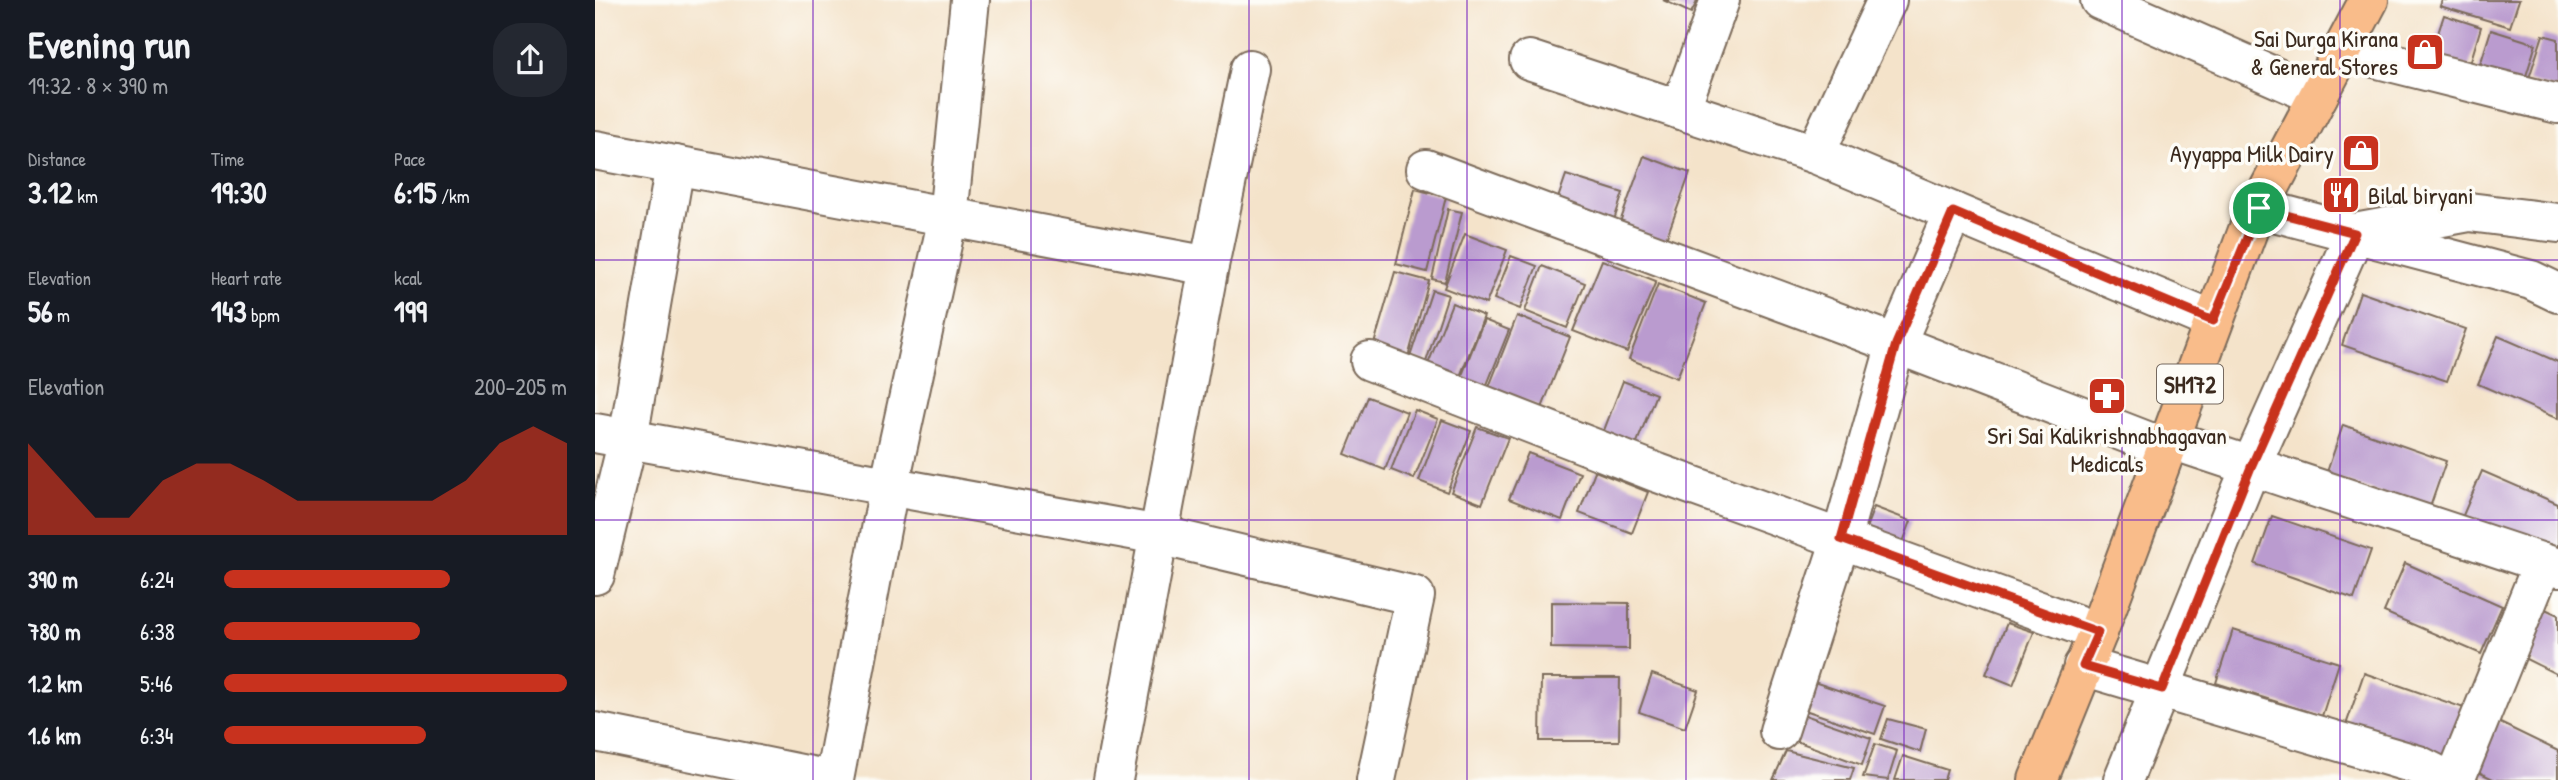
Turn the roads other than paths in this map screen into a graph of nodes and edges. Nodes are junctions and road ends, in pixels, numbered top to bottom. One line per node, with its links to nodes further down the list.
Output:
1 (970, 0): 18 (street)
2 (1720, 0): 11 (street)
3 (1887, 0): 13 (street)
4 (2100, 0): 9 (street)
5 (2369, 0): 6 (main road, SH172)
6 (2343, 50): 9 (main road, SH172); 10 (street)
7 (1529, 60): 11 (street)
8 (1249, 69): 21 (street)
9 (2318, 96): 16 (main road, SH172)
10 (2558, 104)
11 (1680, 110): 13 (street)
12 (595, 150): 14 (street)
13 (1815, 154): 17 (street)
14 (675, 165): 18 (street); 26 (street)
15 (1426, 169): 24 (street)
16 (2259, 208): 20 (street); 23 (main road, SH172)
17 (1953, 212): 23 (street); 24 (street)
18 (948, 217): 21 (street); 29 (street)
19 (2558, 223): 20 (street)
20 (2355, 233): 22 (street); 28 (street)
21 (1209, 266): 30 (street)
22 (2558, 293)
23 (2213, 321): 27 (main road, SH172)
24 (1896, 344): 27 (street); 31 (street)
25 (1370, 361): 31 (street)
26 (611, 436): 29 (street); 33 (street)
27 (2167, 444): 28 (street); 34 (main road, SH172)
28 (2251, 467): 32 (street); 36 (street)
29 (889, 487): 30 (street); 39 (street)
30 (1159, 535): 40 (street); 41 (street)
31 (1841, 539): 34 (street); 38 (street)
32 (2551, 566): 45 (street)
33 (595, 575)
34 (2098, 632): 35 (main road, SH172)
35 (2083, 666): 36 (street); 42 (main road, SH172)
36 (2162, 689): 43 (street); 44 (street)
37 (595, 732): 39 (street)
38 (1779, 732)
39 (833, 780)
40 (1114, 780)
41 (1376, 780)
42 (2038, 780)
43 (2123, 780)
44 (2448, 780)
45 (2455, 780)

